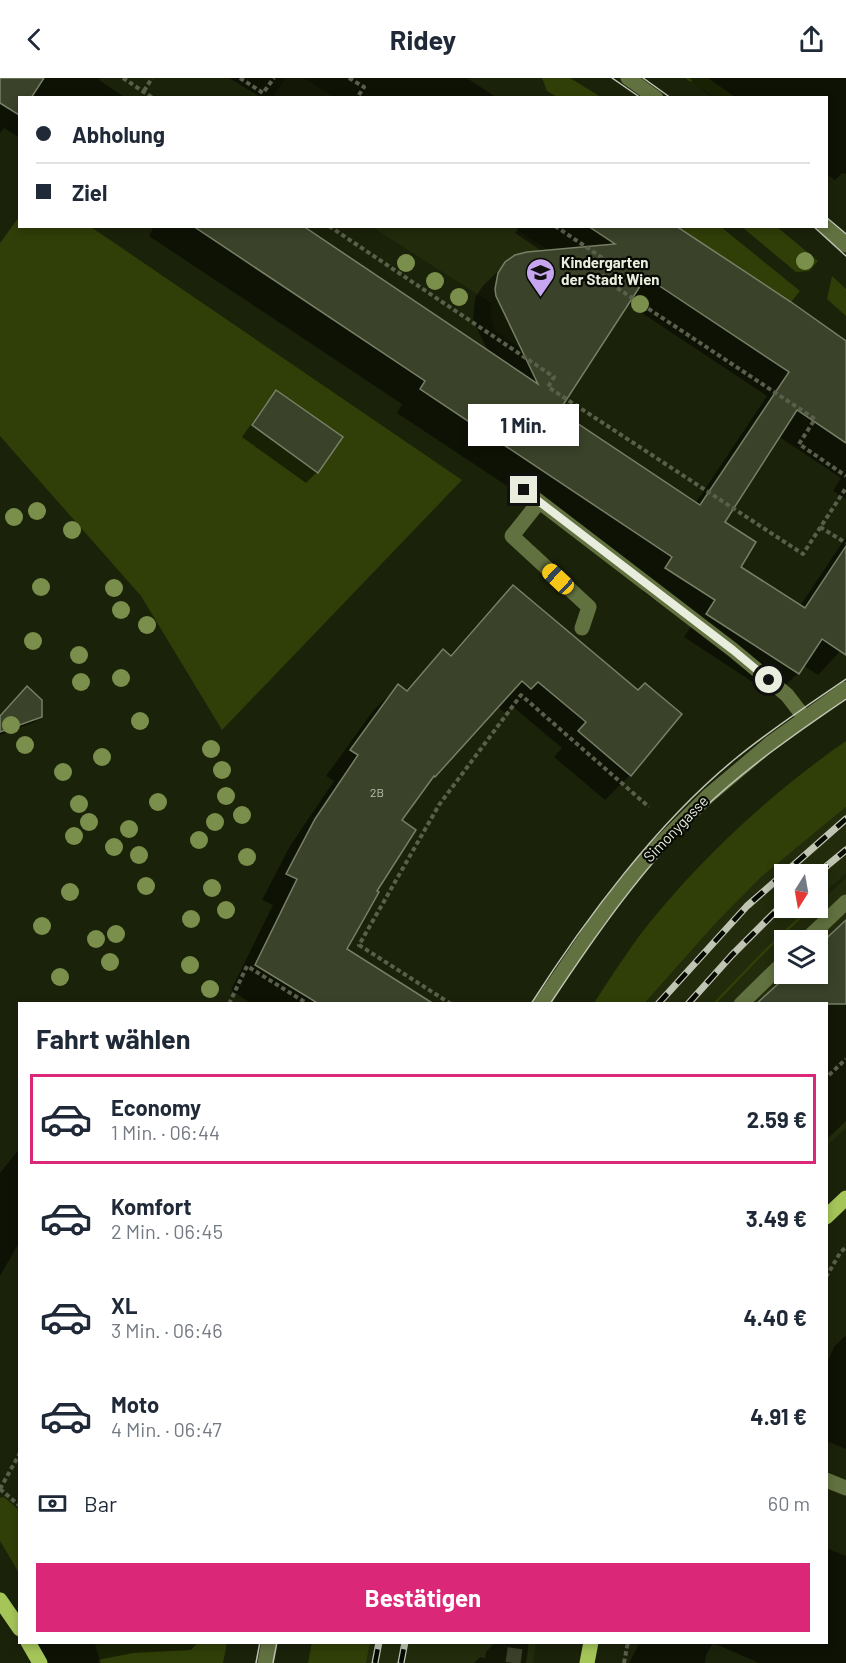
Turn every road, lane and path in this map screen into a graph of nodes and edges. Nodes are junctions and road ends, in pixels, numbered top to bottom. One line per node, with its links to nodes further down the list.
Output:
1 (123, 78): 7 (path)
2 (152, 78): 7 (path)
3 (240, 78): 8 (path)
4 (274, 78): 8 (path)
5 (349, 78): 10 (path)
6 (628, 78): 11 (street)
7 (144, 91): 9 (path)
8 (262, 95)
9 (150, 96)
10 (358, 96)
11 (653, 96)
12 (332, 228): 20 (path)
13 (558, 228): 16 (path)
14 (826, 228): 15 (street)
15 (846, 245)
16 (846, 476)
17 (846, 488): 20 (path)
18 (524, 490): 19 (street)
19 (539, 502): 22 (street); 24 (street)
20 (820, 527): 21 (path)
21 (846, 543)
22 (582, 628)
23 (846, 689): 24 (street, Simonygasse)
24 (804, 717): 32 (street, Simonygasse)
25 (649, 807): 29 (path)
26 (846, 902): 27 (street)
27 (817, 930)
28 (774, 972): 33 (street)
29 (444, 1001)
30 (230, 1002): 31 (path)
31 (305, 1002)
32 (542, 1002)
33 (743, 1002)
34 (846, 1059): 35 (path)
35 (829, 1075)
36 (846, 1198): 37 (main road)
37 (828, 1215)
38 (846, 1247): 39 (path)
39 (828, 1274)
40 (18, 1457): 43 (path)
41 (828, 1481): 42 (street)
42 (846, 1488)
43 (0, 1489): 44 (path)
44 (18, 1504)
45 (0, 1600): 46 (main road)
46 (18, 1626)
47 (29, 1644): 51 (main road)
48 (269, 1644): 52 (street)
49 (591, 1644): 53 (main road)
50 (628, 1644): 54 (path)
51 (40, 1663)
52 (266, 1663)
53 (587, 1663)
54 (624, 1663)

